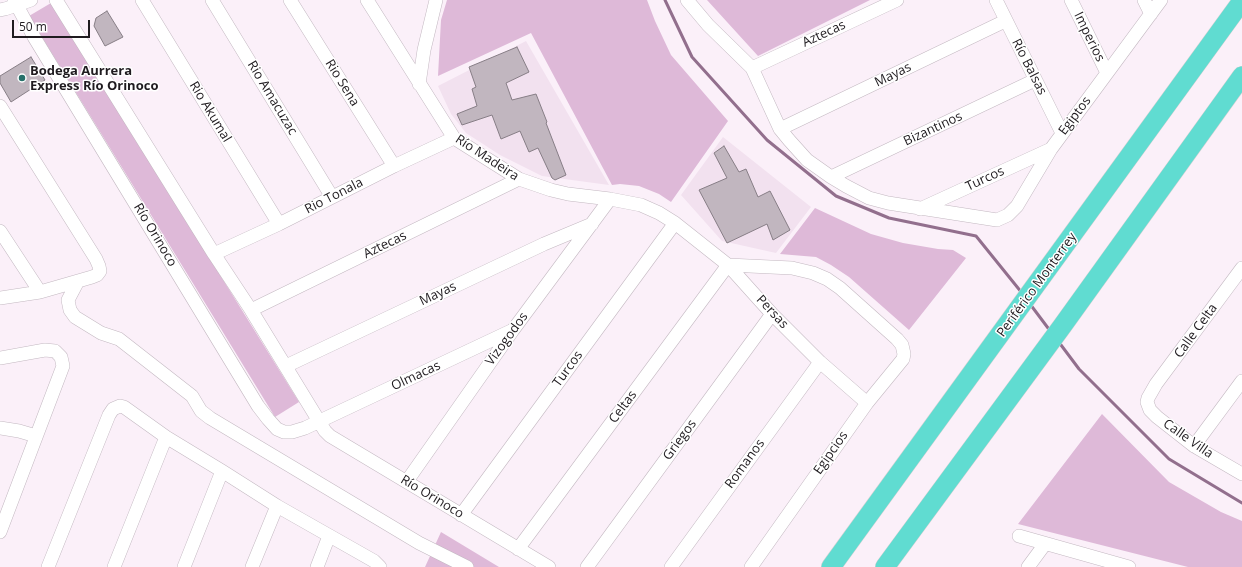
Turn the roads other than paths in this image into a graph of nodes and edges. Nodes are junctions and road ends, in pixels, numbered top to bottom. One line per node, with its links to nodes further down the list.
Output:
1 (31, 0): 15 (street)
2 (56, 0): 39 (street, Río Orinoco)
3 (142, 0): 36 (street, Rio Akumal)
4 (212, 0): 32 (street, Rio Amacuzac)
5 (290, 0): 29 (street, Rio Sena)
6 (366, 0): 23 (street, Río Madeira)
7 (436, 0): 23 (street)
8 (687, 0): 19 (street)
9 (897, 0): 19 (street, Aztecas)
10 (996, 0): 18 (street, Río Balsas)
11 (1071, 0): 20 (street, Imperios)
12 (1144, 0): 17 (street)
13 (1161, 0): 17 (street, Egiptos)
14 (1242, 1): 82 (highway, Periférico Monterrey)
15 (15, 3): 16 (street); 54 (street, Río Orinoco)
16 (0, 10)
17 (1151, 14): 20 (street, Egiptos)
18 (1005, 21): 22 (street, Río Balsas); 25 (street, Mayas)
19 (752, 68): 25 (street, Egiptos)
20 (1107, 73): 26 (street, Egiptos)
21 (1242, 76): 83 (highway)
22 (1035, 80): 26 (street, Río Balsas); 30 (street, Bizantinos)
23 (419, 84): 27 (street, Río Madeira)
24 (0, 106): 42 (street)
25 (780, 128): 30 (street, Egiptos)
26 (1062, 133): 28 (street, Egiptos)
27 (454, 138): 29 (street, Rio Tonala); 31 (street, Río Madeira)
28 (1051, 149): 34 (street, Turcos); 34 (street, Egiptos)
29 (394, 166): 32 (street, Rio Tonala)
30 (831, 177): 34 (street, Egiptos)
31 (519, 179): 33 (street, Río Madeira); 45 (street, Aztecas)
32 (332, 196): 36 (street, Rio Tonala)
33 (610, 199): 35 (street, Río Madeira); 37 (street, Vizogodos)
34 (920, 209)
35 (675, 223): 40 (street, Persas); 64 (street, Turcos)
36 (279, 224): 39 (street, Rio Tonala)
37 (592, 224): 47 (street, Vizogodos); 50 (street, Mayas)
38 (0, 231): 43 (street)
39 (214, 254): 45 (street, Río Orinoco)
40 (728, 265): 46 (street, Persas); 53 (street, Egipcios); 69 (street, Celtas)
41 (1242, 268): 52 (street, Calle Celta)
42 (78, 281): 43 (street); 77 (street)
43 (40, 292): 44 (street)
44 (0, 298)
45 (251, 310): 50 (street, Río Orinoco)
46 (772, 314): 49 (street, Persas); 79 (street, Griegos)
47 (513, 330): 54 (street, Olmacas); 61 (street, Vizogodos)
48 (0, 358): 56 (street)
49 (820, 362): 53 (street, Persas); 80 (street, Romanos)
50 (286, 366): 54 (street, Río Orinoco)
51 (1242, 381): 58 (street)
52 (1150, 394): 58 (street, Calle Villa)
53 (867, 403): 81 (street, Egipcios)
54 (319, 422): 61 (street, Río Orinoco)
55 (0, 428): 56 (street)
56 (36, 436): 62 (street)
57 (166, 437): 59 (street); 71 (street); 72 (street)
58 (1194, 446): 60 (street, Calle Villa)
59 (222, 471): 63 (street); 73 (street)
60 (1242, 474)
61 (407, 481): 64 (street, Río Orinoco)
62 (6, 501): 65 (street)
63 (277, 506): 66 (street); 74 (street)
64 (462, 515): 69 (street, Río Orinoco)
65 (0, 532)
66 (329, 536): 75 (street); 76 (street)
67 (1019, 536): 68 (street)
68 (1045, 544): 70 (street); 84 (street)
69 (518, 549): 78 (street, Río Orinoco)
70 (1111, 565): 85 (street)
71 (48, 567)
72 (114, 567)
73 (184, 567)
74 (252, 567)
75 (317, 567)
76 (380, 567)
77 (467, 567)
78 (549, 567)
79 (587, 567)
80 (671, 567)
81 (751, 567)
82 (832, 567)
83 (885, 567)
84 (1028, 567)
85 (1129, 567)

